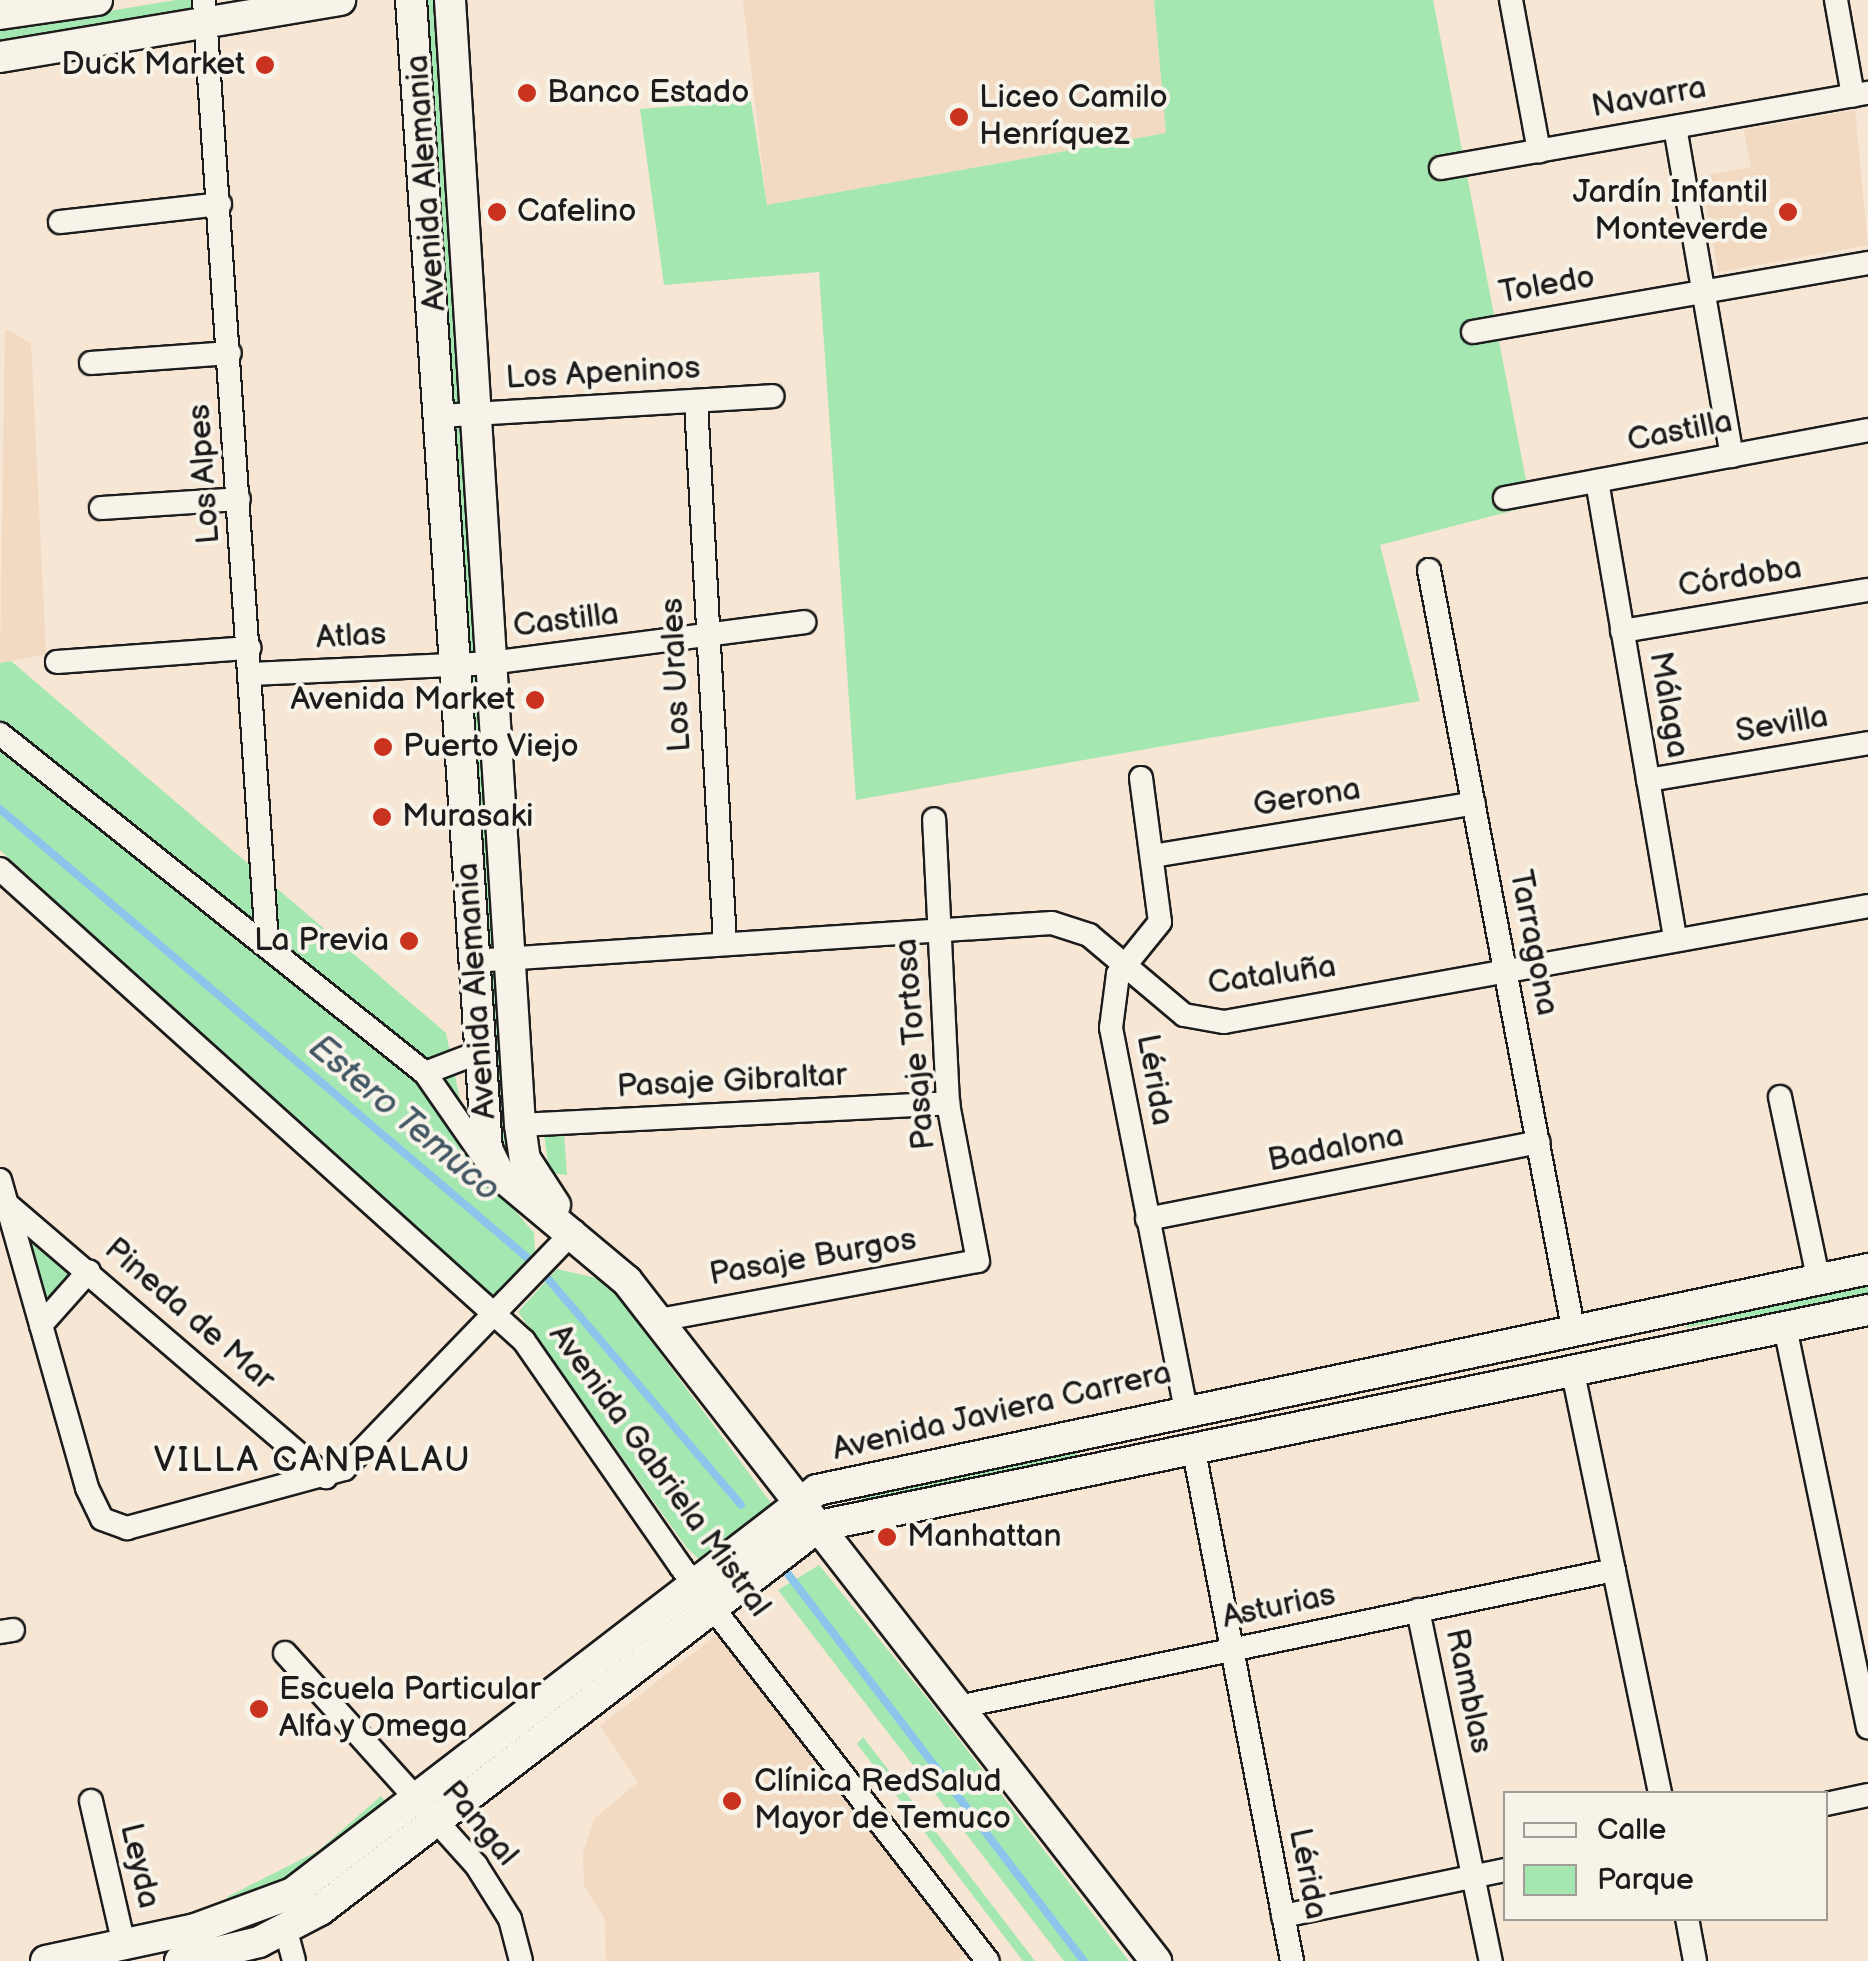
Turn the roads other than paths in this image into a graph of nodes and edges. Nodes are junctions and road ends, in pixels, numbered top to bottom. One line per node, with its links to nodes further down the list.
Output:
1 (97, 0): 8 (main road)
2 (340, 0): 7 (main road)
3 (411, 0): 24 (main road, Avenida Alemania)
4 (450, 0): 23 (main road, Avenida Alemania)
5 (1511, 0): 12 (street)
6 (1836, 0): 10 (street)
7 (206, 12): 9 (main road); 14 (street, Los Alpes)
8 (0, 14)
9 (0, 57)
10 (1860, 94): 11 (street, Navarra)
11 (1675, 127): 12 (street, Navarra); 17 (street)
12 (1538, 151): 13 (street, Navarra)
13 (1442, 168)
14 (220, 204): 15 (street); 19 (street, Los Alpes)
15 (60, 222)
16 (1868, 263): 17 (street, Toledo)
17 (1703, 292): 18 (street, Toledo); 26 (street)
18 (1473, 332)
19 (230, 353): 20 (street); 29 (street, Los Alpes)
20 (91, 363)
21 (772, 396): 22 (street, Los Apeninos)
22 (696, 402): 23 (street, Los Apeninos); 35 (street, Los Urales)
23 (477, 414): 24 (street, Los Apeninos); 38 (main road, Avenida Alemania)
24 (438, 416): 39 (main road, Avenida Alemania)
25 (1868, 430): 26 (street, Castilla)
26 (1732, 456): 27 (street, Castilla)
27 (1596, 482): 28 (street, Castilla); 34 (street, Málaga)
28 (1505, 498)
29 (240, 499): 30 (street); 36 (street, Los Alpes)
30 (101, 508)
31 (1430, 570): 45 (street, Tarragona)
32 (1868, 590): 34 (street, Córdoba)
33 (804, 622): 35 (street, Castilla)
34 (1622, 630): 44 (street, Málaga)
35 (707, 637): 38 (street, Castilla); 53 (street, Los Urales)
36 (249, 648): 37 (street); 40 (street, Los Alpes)
37 (57, 662)
38 (490, 663): 39 (street, Castilla); 54 (main road, Avenida Alemania)
39 (454, 664): 40 (street, Atlas); 55 (main road, Avenida Alemania)
40 (251, 674): 52 (street, Los Alpes)
41 (0, 734): 52 (street)
42 (1868, 743): 44 (street, Sevilla)
43 (1141, 778): 47 (street, Lérida)
44 (1648, 780): 51 (street, Málaga)
45 (1474, 803): 47 (street, Gerona); 57 (street, Tarragona)
46 (934, 819): 50 (street, Pasaje Tortosa)
47 (1152, 856): 56 (street, Lérida)
48 (0, 870): 73 (street, Avenida Gabriela Mistral)
49 (1868, 906): 51 (street, Cataluña)
50 (937, 931): 53 (street, Cataluña); 56 (street, Cataluña); 61 (street, Pasaje Tortosa)
51 (1675, 940): 57 (street, Cataluña)
52 (266, 944): 59 (street)
53 (725, 944): 54 (street, Cataluña)
54 (510, 958): 55 (street, Cataluña); 62 (main road, Avenida Alemania)
55 (472, 961): 58 (main road, Avenida Alemania)
56 (1124, 963): 57 (street, Cataluña); 67 (street, Lérida)
57 (1504, 968): 63 (street, Tarragona)
58 (477, 1053): 59 (street); 64 (main road, Avenida Alemania)
59 (425, 1073): 64 (street)
60 (1780, 1097): 72 (street)
61 (948, 1103): 62 (street, Pasaje Gibraltar); 69 (street, Pasaje Tortosa)
62 (520, 1126): 68 (main road, Avenida Alemania)
63 (1538, 1142): 67 (street, Badalona); 79 (street, Tarragona)
64 (499, 1174): 68 (main road)
65 (0, 1180): 66 (street)
66 (7, 1204): 71 (street, Pineda de Mar); 77 (street)
67 (1147, 1219): 82 (street, Lérida)
68 (566, 1239): 73 (street); 76 (main road)
69 (978, 1261): 76 (street, Pasaje Burgos)
70 (1868, 1269): 72 (main road, Avenida Javiera Carrera)
71 (89, 1270): 77 (street); 85 (street, Pineda de Mar)
72 (1818, 1278): 75 (main road, Avenida Javiera Carrera)
73 (502, 1308): 85 (street); 89 (street, Avenida Gabriela Mistral)
74 (1868, 1310): 78 (main road, Avenida Javiera Carrera)
75 (1623, 1318): 79 (main road, Avenida Javiera Carrera); 81 (main road)
76 (659, 1320): 86 (main road)
77 (41, 1325): 85 (street)
78 (1785, 1326): 81 (main road, Avenida Javiera Carrera); 95 (street)
79 (1573, 1328): 80 (main road, Avenida Javiera Carrera)
80 (1524, 1338): 81 (main road); 82 (main road, Avenida Javiera Carrera)
81 (1572, 1368): 83 (main road, Avenida Javiera Carrera); 88 (street)
82 (1185, 1406): 84 (main road); 86 (main road, Avenida Javiera Carrera)
83 (1192, 1446): 84 (main road, Avenida Javiera Carrera); 92 (street, Lérida)
84 (1154, 1455): 87 (main road, Avenida Javiera Carrera)
85 (326, 1478)
86 (800, 1502): 87 (main road); 89 (main road, Avenida Javiera Carrera)
87 (820, 1526): 90 (main road, Avenida Javiera Carrera); 94 (main road)
88 (1614, 1570): 91 (street, Asturias); 96 (street)
89 (692, 1582): 90 (street, Avenida Gabriela Mistral); 100 (main road, Avenida Javiera Carrera)
90 (712, 1608): 100 (main road, Avenida Javiera Carrera); 110 (street, Avenida Gabriela Mistral)
91 (1418, 1610): 92 (street, Asturias); 102 (street, Ramblas)
92 (1230, 1651): 94 (street, Asturias); 103 (street, Lérida)
93 (285, 1654): 100 (street, Pangal)
94 (958, 1707): 111 (main road)
95 (1868, 1728)
96 (1659, 1791)
97 (1868, 1795): 99 (street)
98 (90, 1801): 105 (street, Leyda)
99 (1828, 1804)
100 (424, 1807): 105 (main road, Avenida Javiera Carrera); 106 (main road, Avenida Javiera Carrera); 109 (street, Pangal)
101 (1503, 1871): 102 (street)
102 (1474, 1877): 103 (street); 113 (street, Ramblas)
103 (1282, 1916): 112 (street, Lérida)
104 (1687, 1921): 114 (street)
105 (124, 1945): 107 (main road, Avenida Javiera Carrera)
106 (290, 1946): 108 (main road, Avenida Javiera Carrera)
107 (64, 1959)
108 (180, 1961)
109 (520, 1961)
110 (988, 1961)
111 (1156, 1961)
112 (1292, 1961)
113 (1491, 1961)
114 (1696, 1961)

